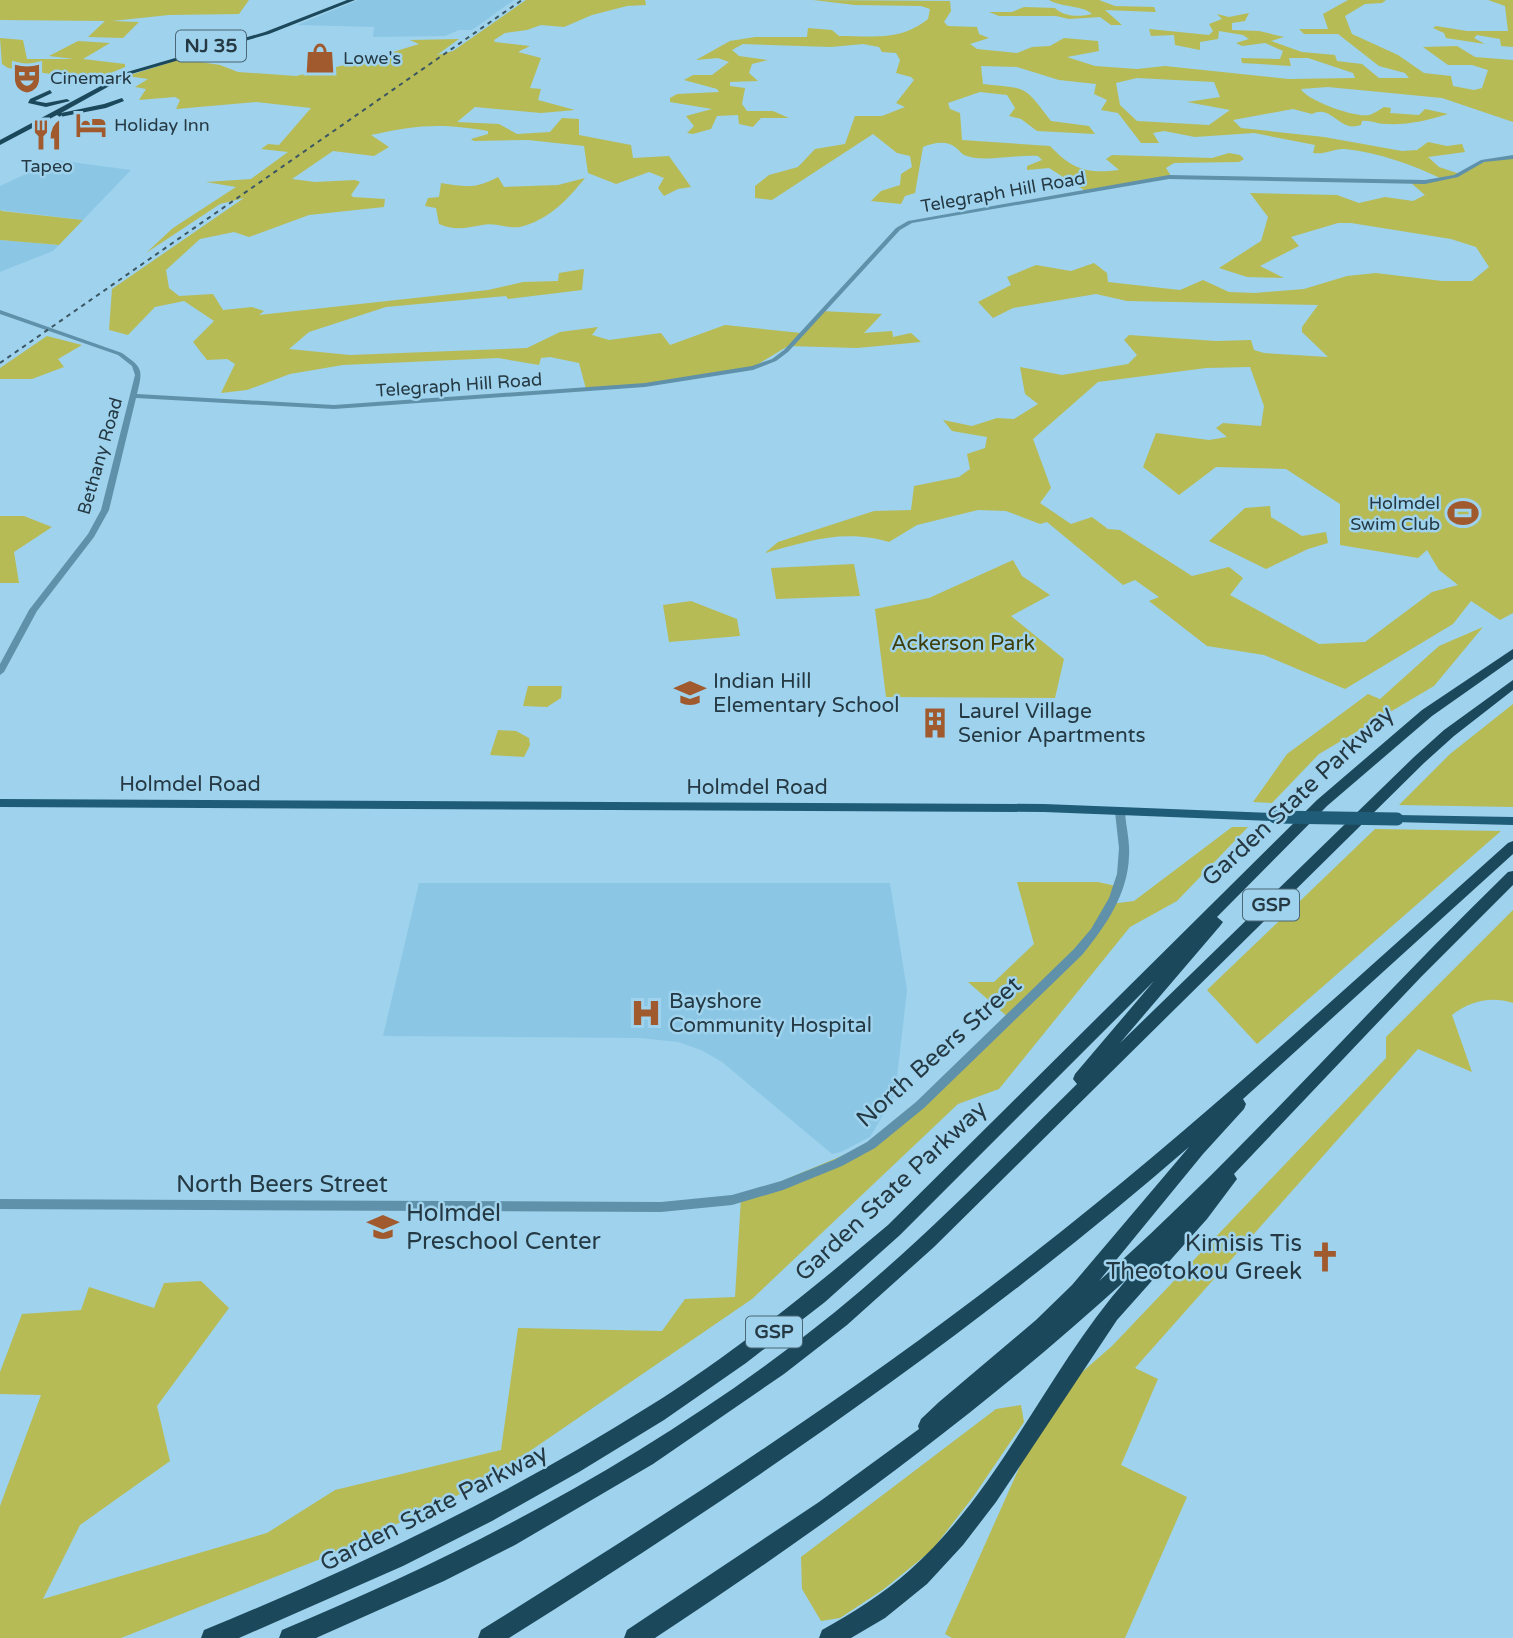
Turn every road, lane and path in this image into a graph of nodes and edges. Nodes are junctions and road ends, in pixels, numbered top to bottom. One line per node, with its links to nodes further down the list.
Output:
1 (345, 0): 4 (highway, NJ 35)
2 (352, 0): 6 (highway, NJ 35)
3 (50, 92): 4 (highway)
4 (74, 98): 7 (highway, NJ 35)
5 (122, 100): 6 (highway)
6 (39, 123): 7 (highway, NJ 35)
7 (0, 141)
8 (1513, 157): 10 (street, Telegraph Hill Road)
9 (0, 312): 10 (street, Bethany Road)
10 (134, 396): 11 (street, Bethany Road)
11 (4, 652): 13 (street, Bethany Road)
12 (1513, 653): 20 (highway, Garden State Parkway / GSP)
13 (0, 672)
14 (1513, 684): 22 (highway, GSP)
15 (0, 803): 16 (main road, Holmdel Road)
16 (1120, 812): 17 (main road, Holmdel Road, bridge); 24 (street, North Beers Street)
17 (1507, 821)
18 (1513, 846): 21 (highway)
19 (1513, 876): 23 (highway)
20 (1236, 888): 22 (highway); 26 (highway, Garden State Parkway / GSP)
21 (1282, 1052): 25 (highway); 28 (highway)
22 (1037, 1135): 27 (highway, GSP)
23 (1256, 1139): 25 (highway); 30 (highway)
24 (0, 1205)
25 (892, 1461): 29 (highway)
26 (212, 1638)
27 (290, 1638)
28 (489, 1638)
29 (635, 1638)
30 (830, 1638)

